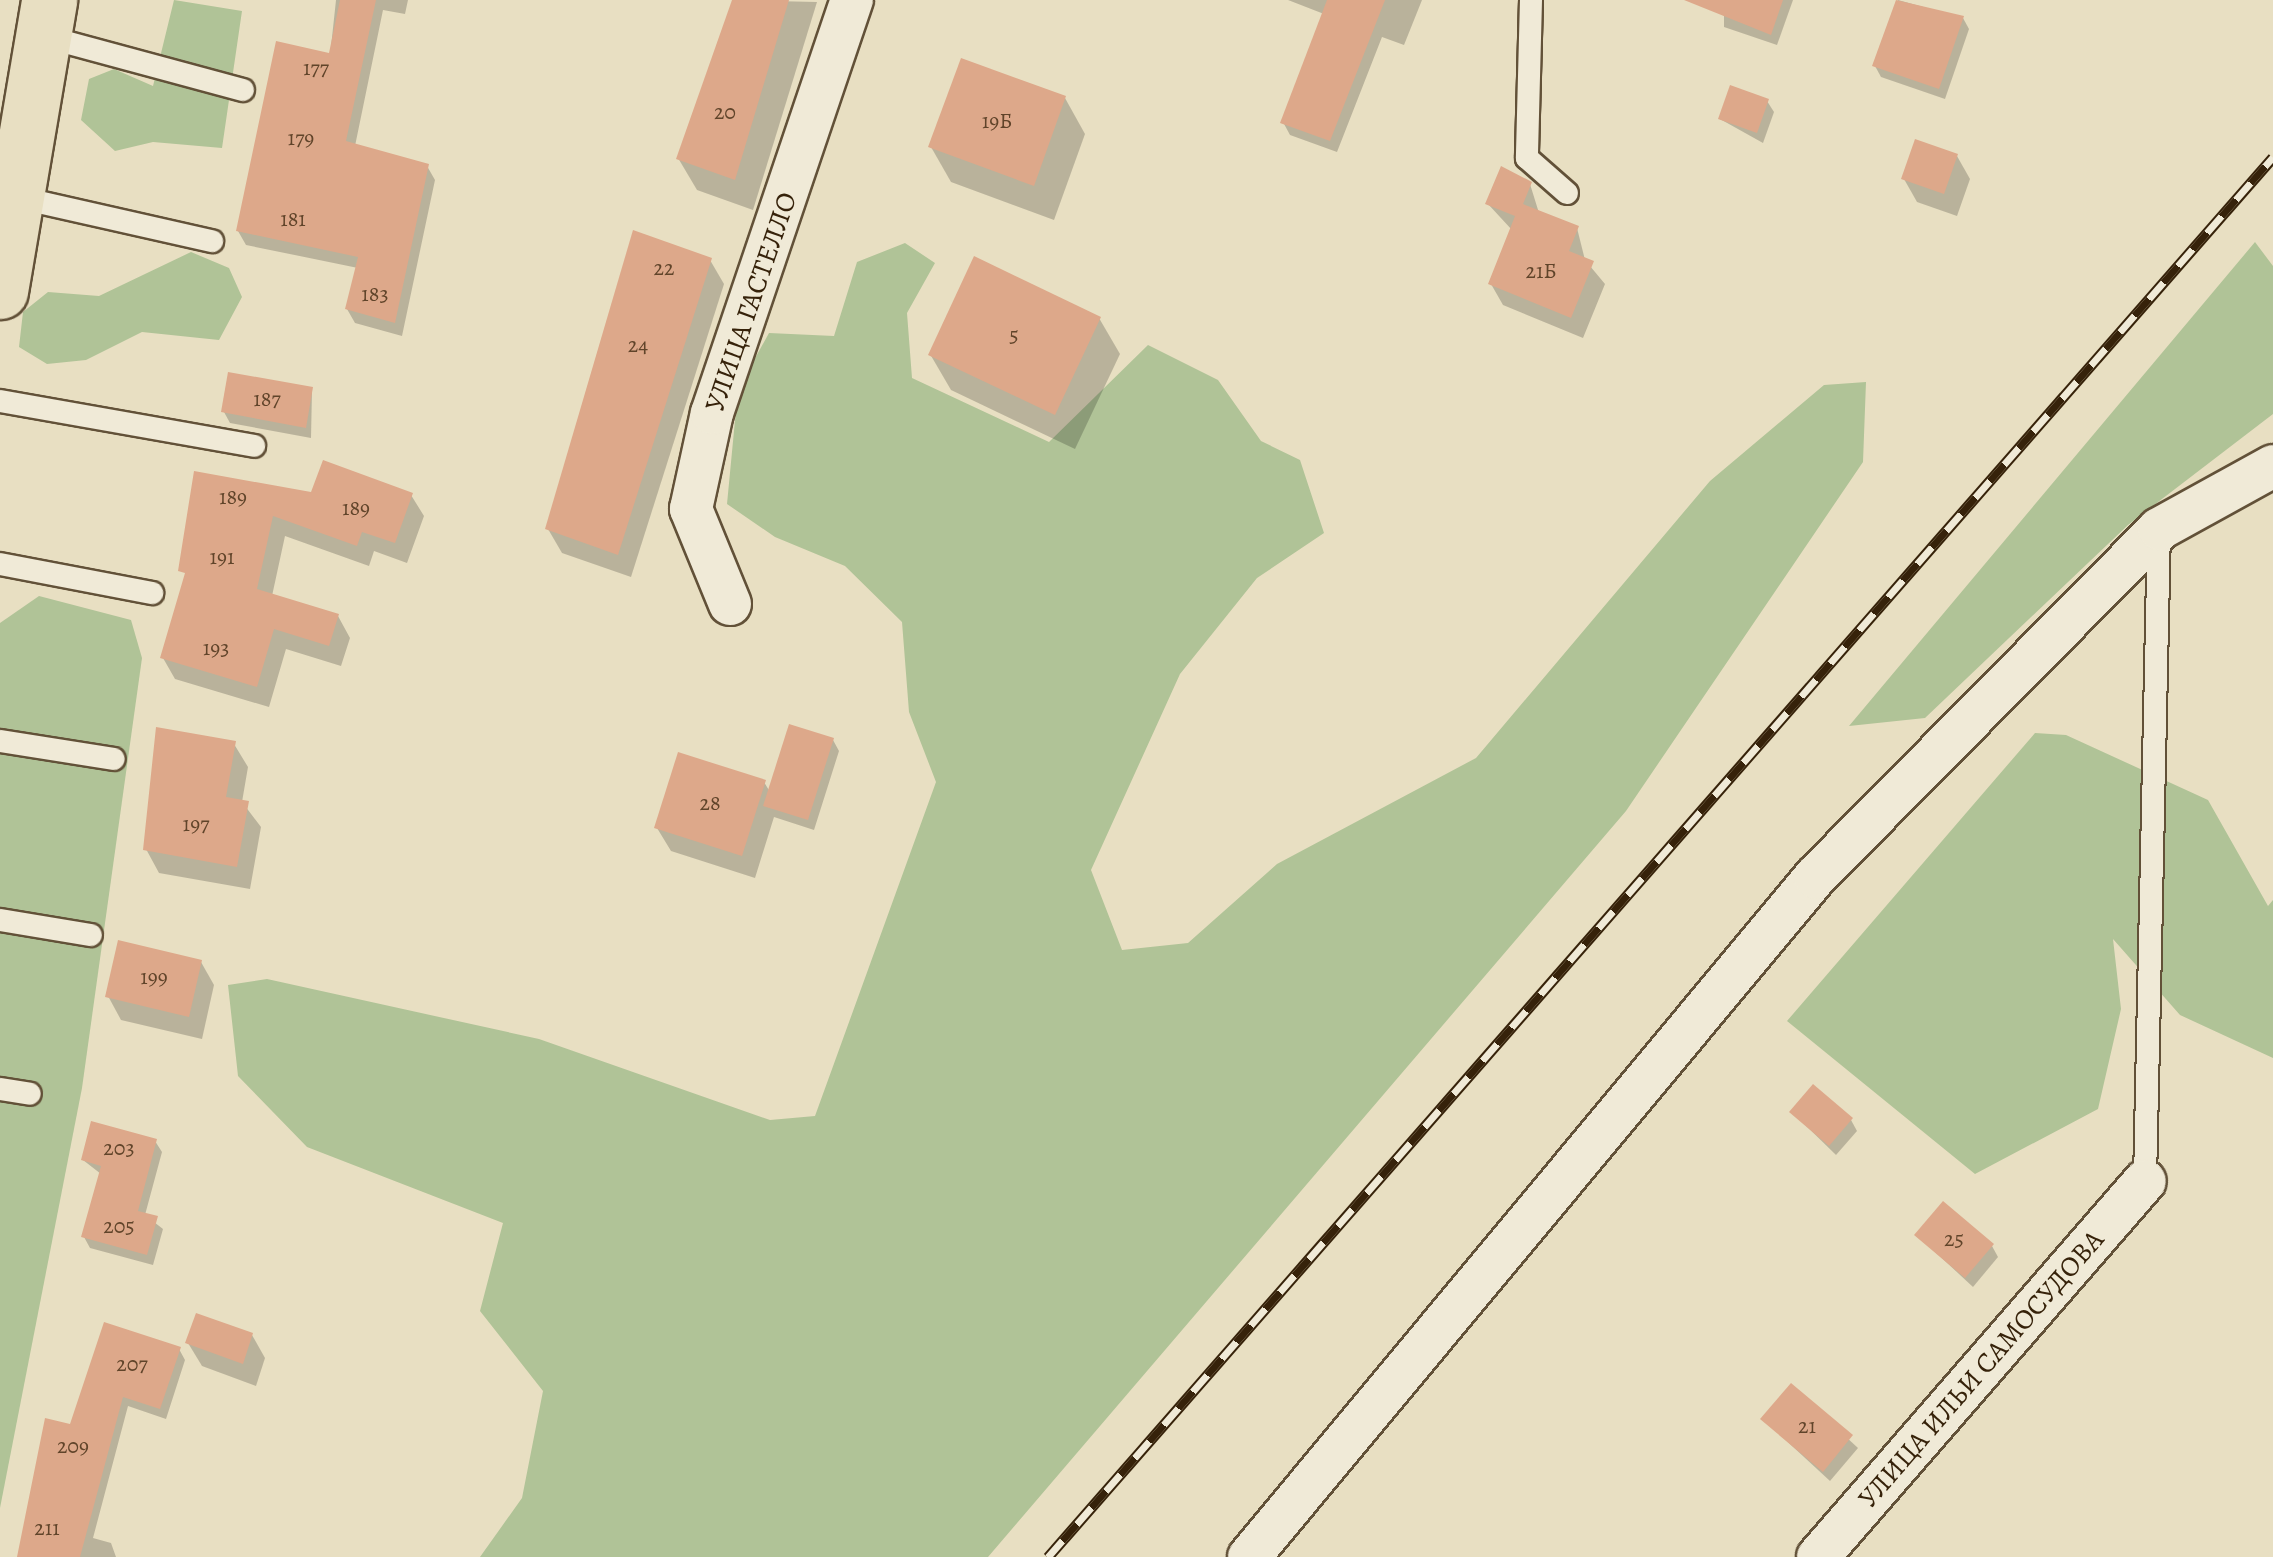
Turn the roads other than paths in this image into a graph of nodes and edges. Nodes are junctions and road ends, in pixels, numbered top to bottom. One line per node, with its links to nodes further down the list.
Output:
1 (852, 0): 15 (street, УЛИЦА ГАСТЕЛЛО)
2 (1531, 0): 5 (lane)
3 (46, 18): 4 (lane); 6 (main road)
4 (243, 90)
5 (1567, 192)
6 (16, 197): 7 (lane); 8 (main road)
7 (212, 240)
8 (0, 291)
9 (0, 401): 10 (lane)
10 (254, 446)
11 (2273, 466): 12 (street)
12 (2159, 529): 22 (lane); 23 (street)
13 (0, 564): 14 (lane)
14 (152, 593)
15 (730, 604)
16 (0, 740): 17 (lane)
17 (114, 759)
18 (0, 920): 19 (lane)
19 (91, 936)
20 (0, 1089): 21 (lane)
21 (30, 1094)
22 (2145, 1181): 24 (street, УЛИЦА ИЛЬИ САМОСУДОВА)
23 (1250, 1557)
24 (1818, 1557)

